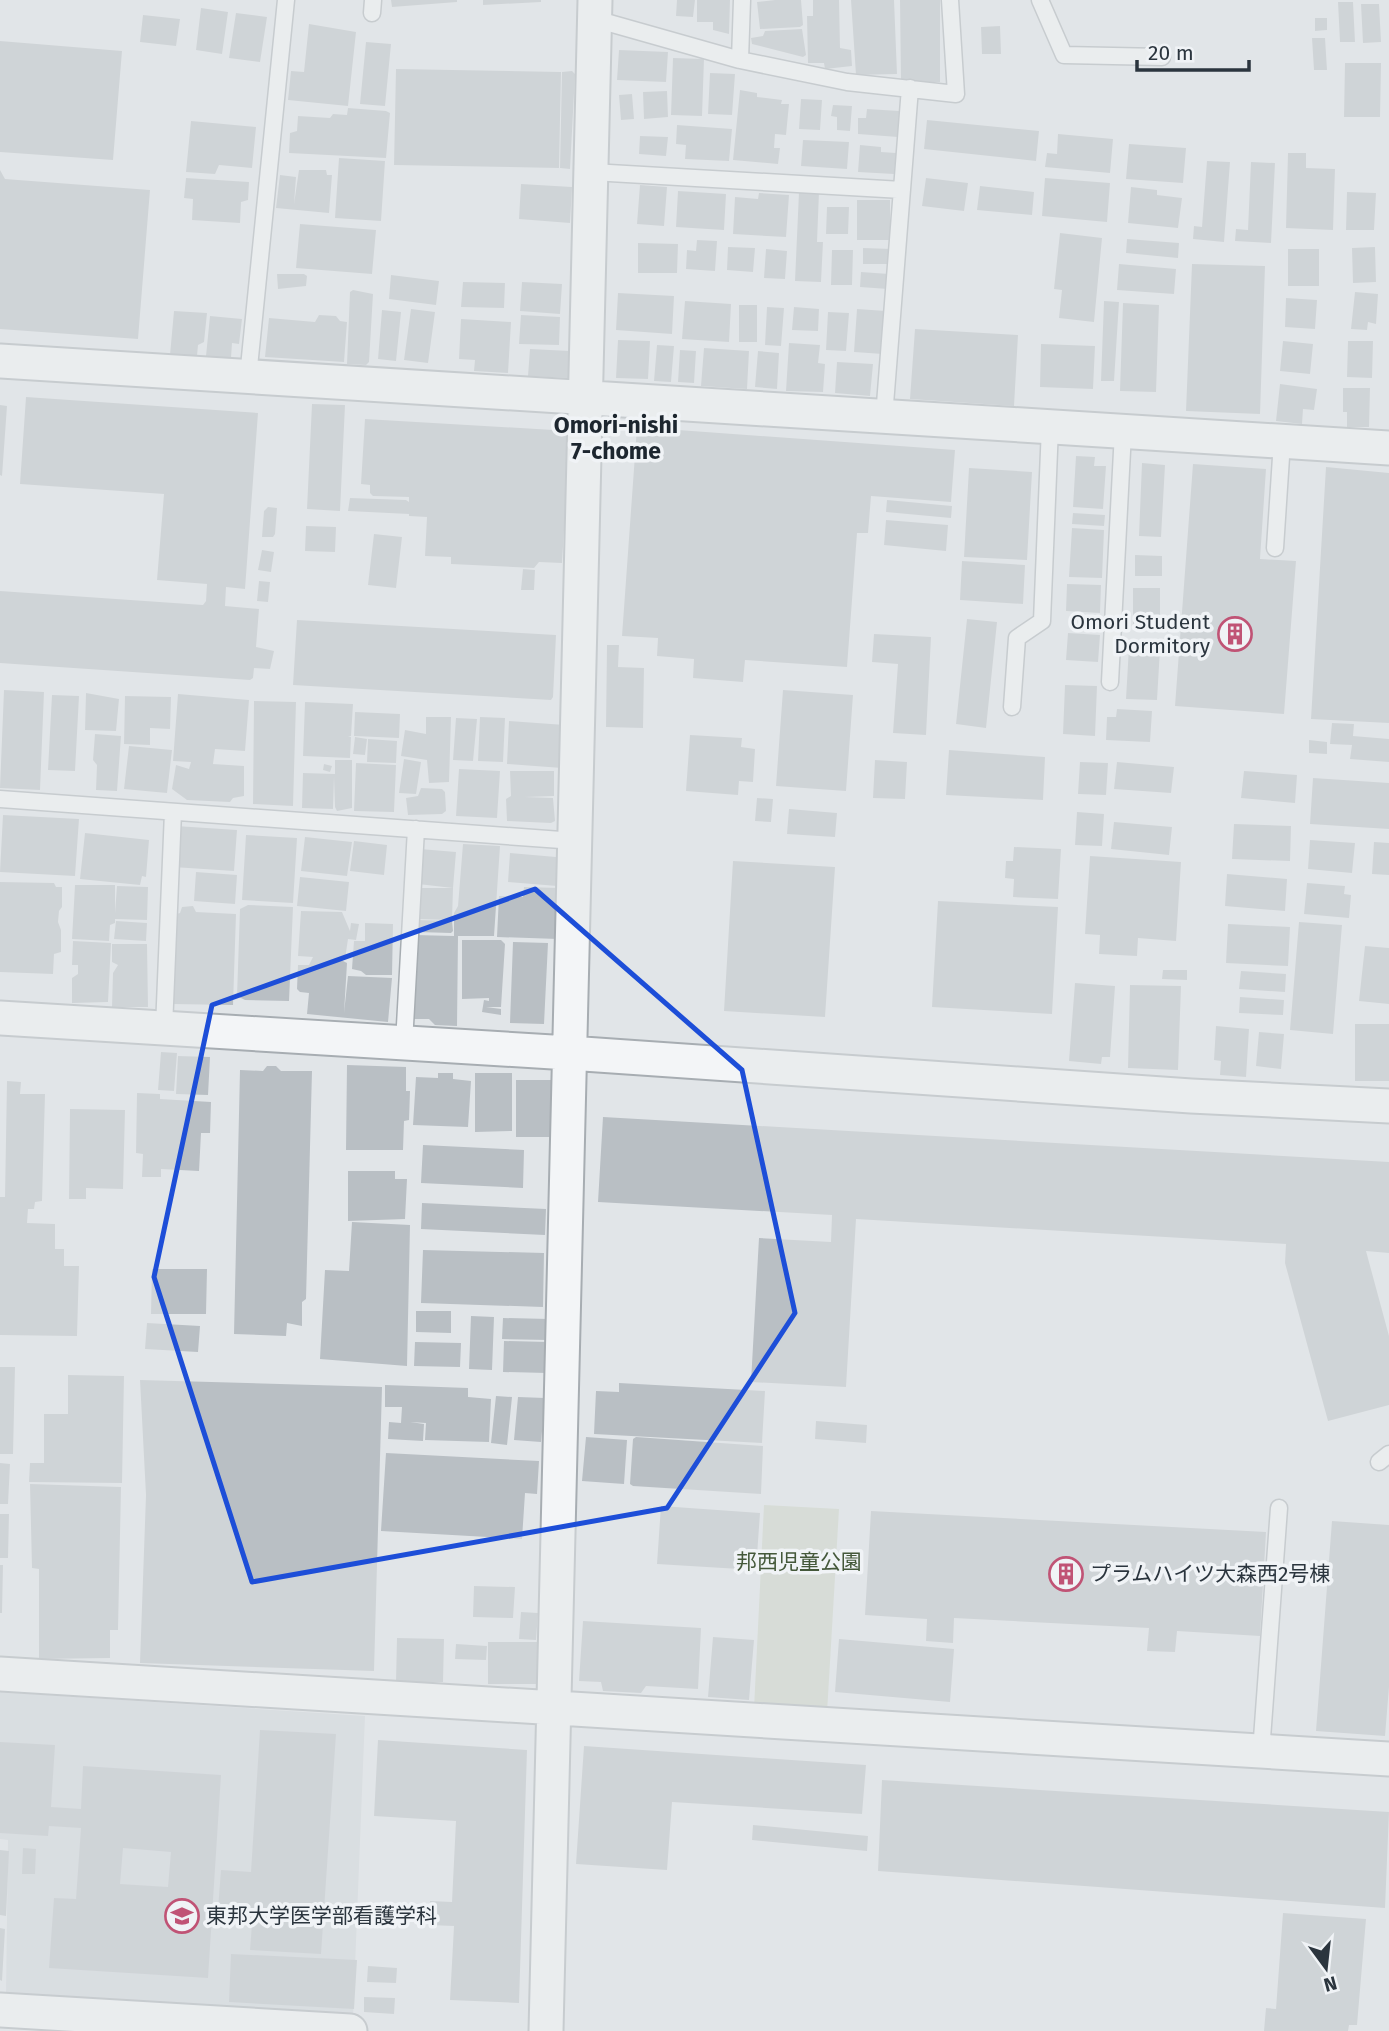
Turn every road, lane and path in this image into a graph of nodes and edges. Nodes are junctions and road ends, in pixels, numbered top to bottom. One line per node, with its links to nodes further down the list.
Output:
1 (286, 0): 12 (lane)
2 (742, 0): 7 (lane)
3 (950, 0): 8 (lane)
4 (1040, 0): 6 (lane)
5 (595, 10): 7 (lane); 9 (street)
6 (1162, 57)
7 (740, 60): 8 (lane)
8 (910, 89): 10 (lane)
9 (592, 172): 10 (lane); 13 (street)
10 (902, 190): 14 (lane)
11 (0, 361): 12 (street)
12 (248, 377): 13 (street)
13 (587, 399): 14 (street); 25 (street)
14 (884, 417): 15 (street)
15 (1050, 427): 16 (street); 21 (lane)
16 (1123, 432): 17 (street); 20 (lane)
17 (1282, 442): 18 (street); 19 (lane)
18 (1389, 448)
19 (1275, 548)
20 (1110, 682)
21 (1012, 707)
22 (0, 799): 23 (lane)
23 (173, 812): 24 (lane); 27 (lane)
24 (416, 829): 25 (lane); 28 (lane)
25 (575, 841): 29 (street)
26 (0, 1018): 27 (street)
27 (164, 1028): 28 (street)
28 (404, 1043): 29 (street)
29 (569, 1053): 30 (street); 33 (street)
30 (1389, 1106)
31 (1279, 1508): 34 (lane)
32 (0, 1675): 33 (street)
33 (555, 1710): 34 (street); 38 (street)
34 (1261, 1752): 35 (street)
35 (1389, 1759)
36 (0, 2010): 37 (street)
37 (350, 2031)
38 (546, 2031)

